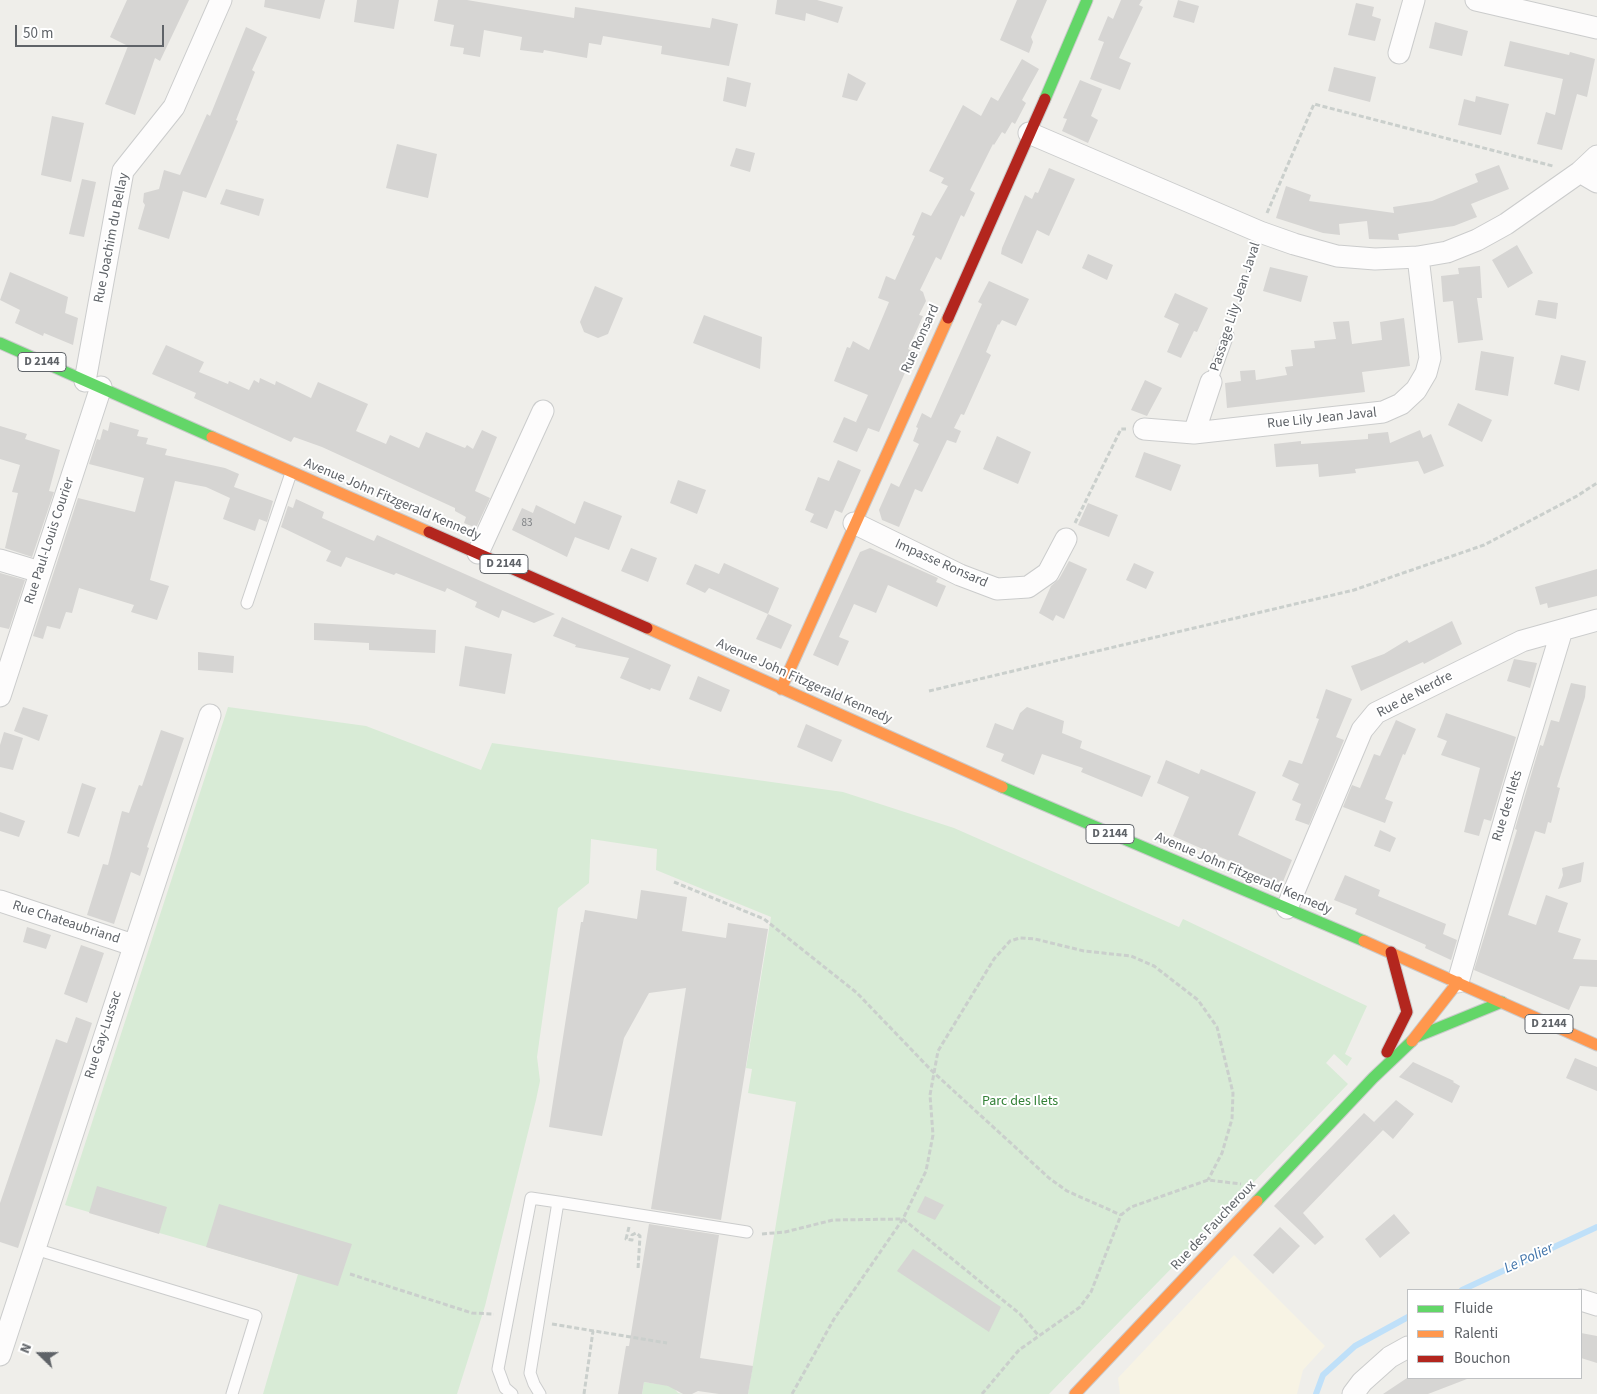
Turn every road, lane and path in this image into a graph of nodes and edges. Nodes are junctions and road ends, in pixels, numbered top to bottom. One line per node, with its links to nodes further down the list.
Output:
1 (221, 0): 15 (street, Rue Joachim du Bellay)
2 (1087, 0): 7 (main road, Rue Ronsard)
3 (1414, 0): 6 (street)
4 (1476, 0): 5 (street)
5 (1597, 28)
6 (1399, 53)
7 (1030, 133): 10 (street); 21 (main road, Rue Ronsard)
8 (1597, 156): 9 (street)
9 (1588, 177): 10 (path, Passage Lily Jean Javal); 11 (street)
10 (1260, 232): 11 (street); 12 (path, Passage Lily Jean Javal)
11 (1418, 257): 18 (street, Rue Lily Jean Javal)
12 (1228, 335): 14 (lane, Passage Lily Jean Javal)
13 (0, 342): 15 (main road, Avenue John Fitzgerald Kennedy / D 2144)
14 (1211, 382): 18 (street)
15 (93, 384): 19 (main road, Avenue John Fitzgerald Kennedy / D 2144); 25 (street, Rue Paul-Louis Courier)
16 (543, 411): 23 (street)
17 (1144, 429): 18 (street, Rue Lily Jean Javal); 22 (path)
18 (1194, 433)
19 (291, 473): 23 (main road, Avenue John Fitzgerald Kennedy / D 2144); 26 (lane)
20 (1597, 483): 30 (path)
21 (854, 523): 22 (street, Impasse Ronsard); 29 (main road, Rue Ronsard)
22 (1066, 539)
23 (478, 553): 29 (main road, Avenue John Fitzgerald Kennedy / D 2144)
24 (0, 560): 25 (street)
25 (40, 572): 31 (street, Rue Paul-Louis Courier)
26 (247, 603)
27 (1597, 621): 28 (street, Rue de Nerdre)
28 (1562, 630): 35 (street, Rue de Nerdre); 38 (street, Rue des Ilets)
29 (781, 689): 35 (main road, Avenue John Fitzgerald Kennedy / D 2144)
30 (929, 691)
31 (0, 696)
32 (210, 715): 36 (street, Rue Gay-Lussac)
33 (674, 882): 45 (path)
34 (0, 901): 36 (street, Rue Chateaubriand)
35 (1287, 908): 37 (main road, Avenue John Fitzgerald Kennedy / D 2144)
36 (133, 945): 54 (street, Rue Gay-Lussac)
37 (1391, 952): 38 (main road, Avenue John Fitzgerald Kennedy / D 2144); 42 (main road)
38 (1458, 982): 39 (main road); 40 (main road, Avenue John Fitzgerald Kennedy / D 2144); 43 (main road, Rue des Faucheroux)
39 (1432, 995)
40 (1502, 1002): 43 (main road, Rue des Faucheroux); 44 (main road, Avenue John Fitzgerald Kennedy / D 2144)
41 (1420, 1004): 42 (main road)
42 (1407, 1012): 46 (main road, Rue des Faucheroux)
43 (1415, 1038): 46 (main road, Rue des Faucheroux)
44 (1597, 1045)
45 (932, 1071): 47 (path); 50 (path); 51 (path)
46 (1373, 1078): 49 (main road, Rue des Faucheroux)
47 (1208, 1180): 49 (path); 50 (path)
48 (558, 1202): 53 (lane); 59 (lane); 60 (lane)
49 (1253, 1205): 66 (main road, Rue des Faucheroux)
50 (1120, 1215): 62 (path)
51 (903, 1219): 53 (path); 62 (path); 71 (path)
52 (628, 1229): 55 (path)
53 (746, 1232)
54 (35, 1249): 65 (street, Rue Gay-Lussac); 67 (lane)
55 (638, 1269)
56 (350, 1274): 59 (path)
57 (1582, 1300): 58 (street)
58 (1597, 1305)
59 (508, 1317): 68 (lane)
60 (539, 1322): 61 (path); 69 (lane)
61 (594, 1331): 63 (path); 70 (path)
62 (1039, 1336): 72 (path)
63 (668, 1343)
64 (1407, 1348): 73 (street)
65 (0, 1355)
66 (1078, 1393)
67 (232, 1394)
68 (512, 1394)
69 (540, 1394)
70 (584, 1394)
71 (792, 1394)
72 (982, 1394)
73 (1353, 1394)

